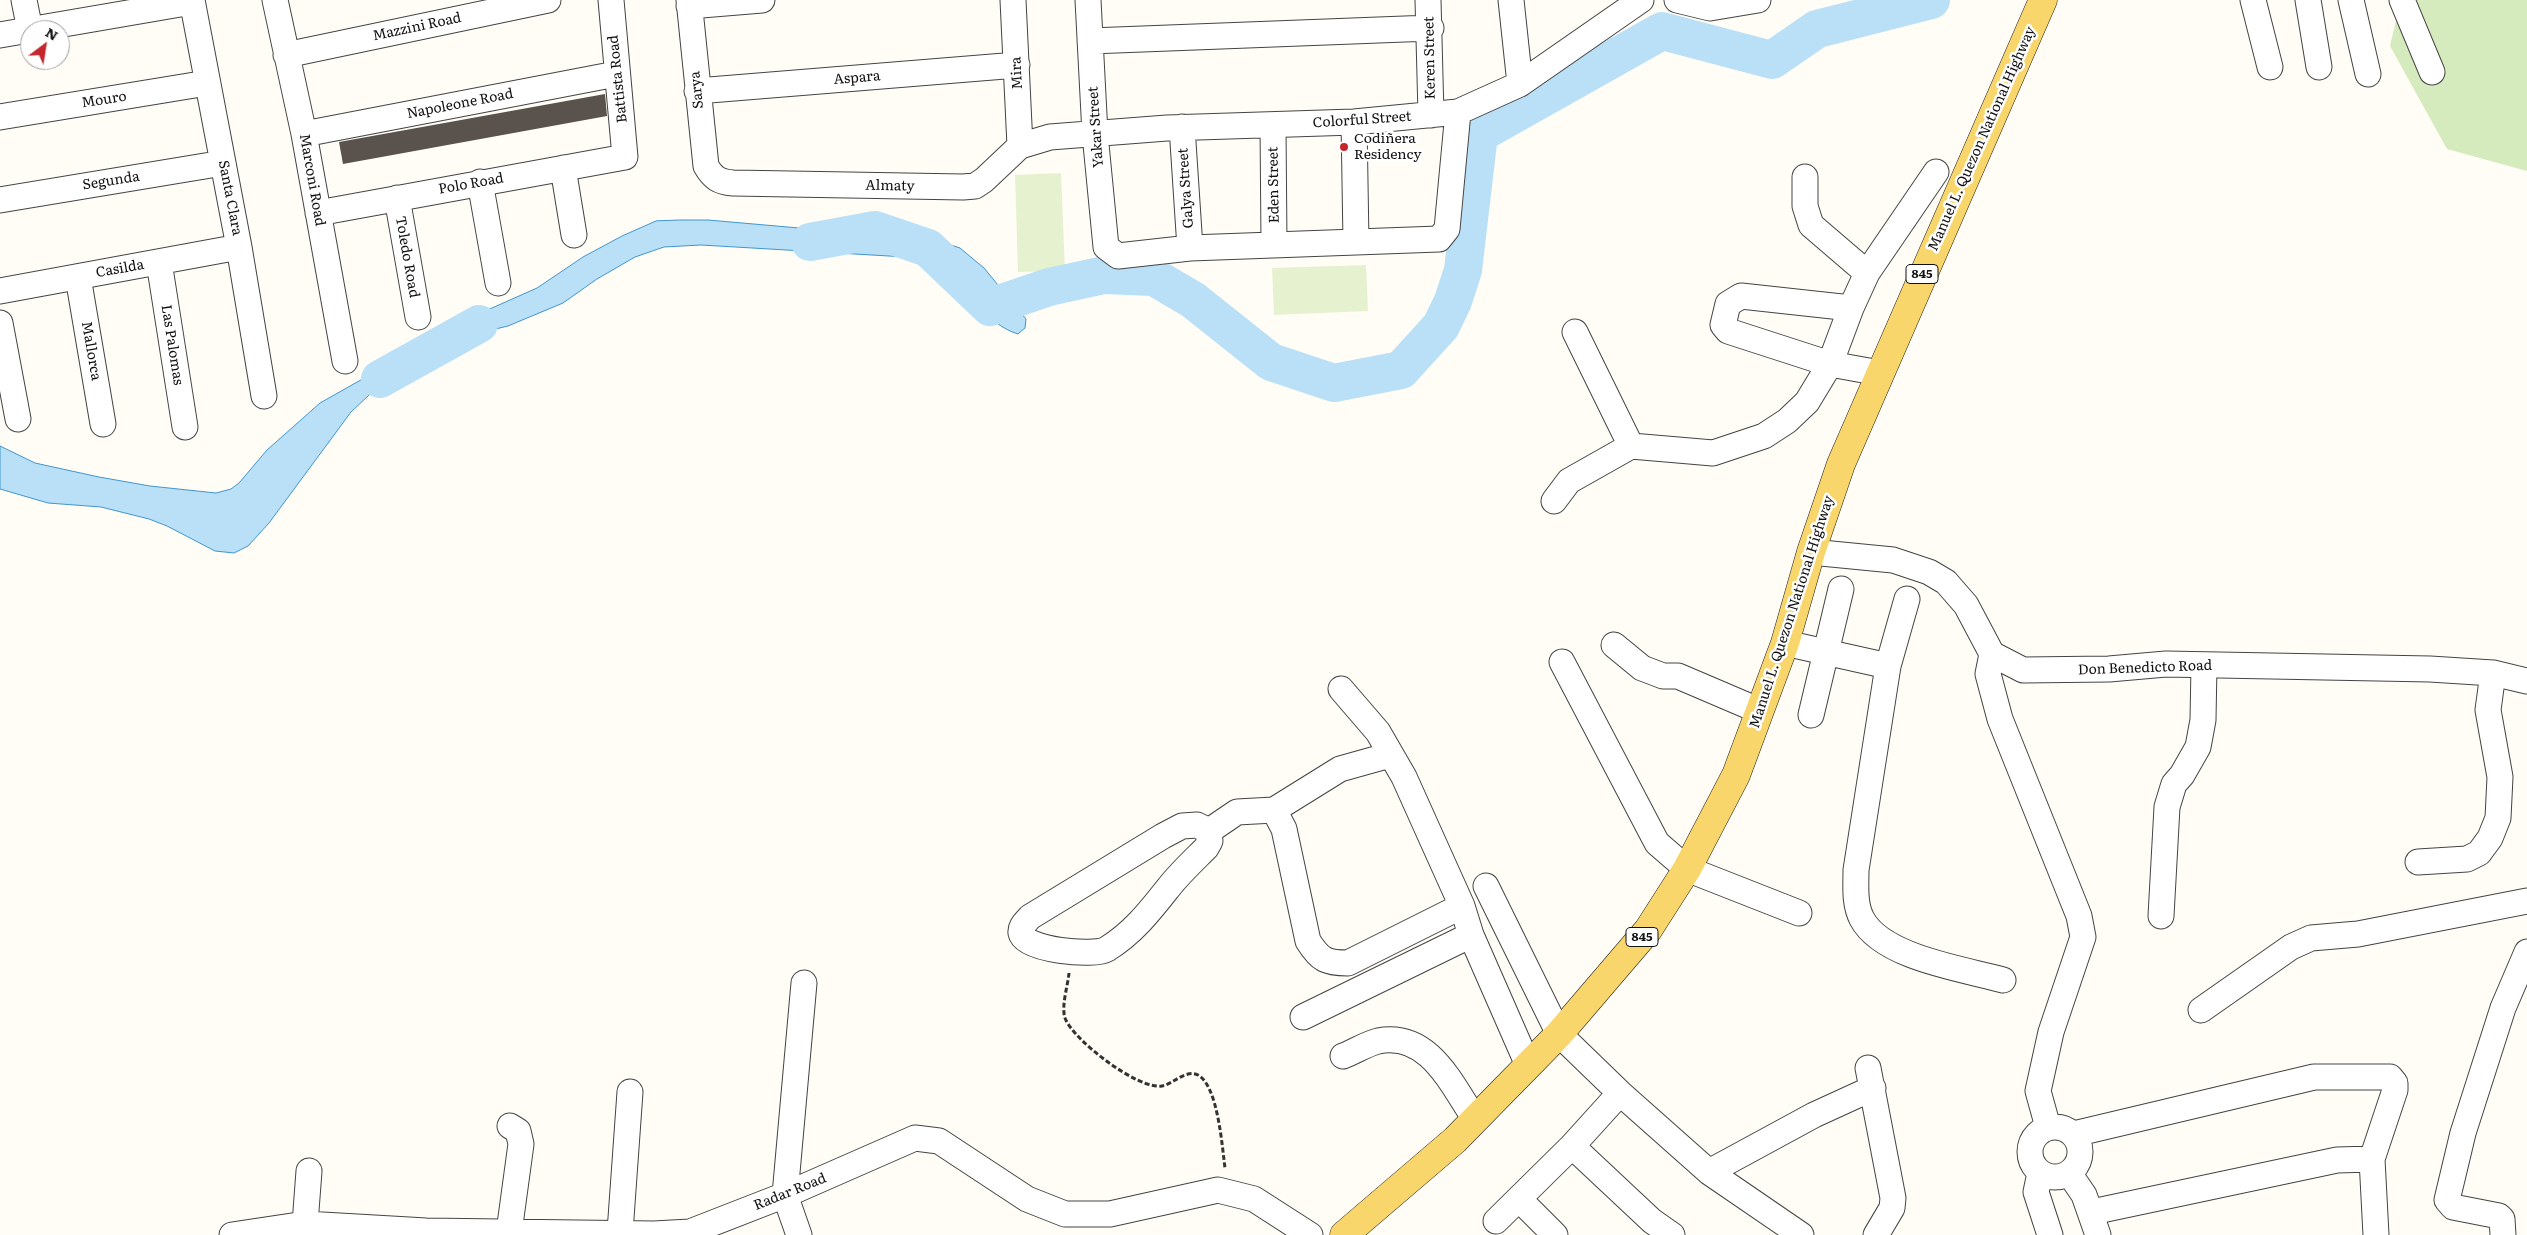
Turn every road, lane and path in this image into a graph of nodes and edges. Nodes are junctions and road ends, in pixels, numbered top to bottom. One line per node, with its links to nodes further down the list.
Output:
1 (24, 0): 21 (street)
2 (275, 0): 27 (street, Marconi Road)
3 (548, 0): 27 (street, Mazzini Road)
4 (611, 0): 32 (street, Battista Road)
5 (762, 0): 19 (street)
6 (1014, 0): 28 (street, Mira)
7 (1088, 0): 26 (street, Yakar Street)
8 (1428, 0): 23 (street, Keren Street)
9 (1511, 0): 35 (street)
10 (1641, 0): 35 (street, Colorful Street)
11 (1758, 0): 18 (street)
12 (2043, 0): 73 (main road, Manuel L. Quezon National Highway / 845)
13 (2252, 0): 29 (street)
14 (2308, 0): 30 (street)
15 (2351, 0): 33 (street)
16 (2402, 0): 31 (street)
17 (192, 1): 20 (street); 34 (street, Santa Clara)
18 (1681, 1)
19 (689, 3): 36 (street, Sarya)
20 (108, 8): 22 (street)
21 (28, 20)
22 (65, 20)
23 (1430, 28): 26 (street); 38 (street, Keren Street)
24 (20, 32): 25 (street)
25 (0, 36)
26 (1090, 41): 44 (street, Yakar Street)
27 (286, 55): 43 (street, Marconi Road)
28 (1016, 65): 36 (street, Aspara); 46 (street, Mira)
29 (2270, 67)
30 (2319, 67)
31 (2432, 72)
32 (616, 74): 43 (street, Napoleone Road); 47 (street, Battista Road)
33 (2368, 74)
34 (207, 83): 39 (street, Mouro); 48 (street, Santa Clara)
35 (1520, 84): 37 (street, Colorful Street)
36 (697, 91): 52 (street, Sarya)
37 (1458, 112): 38 (street, Colorful Street); 58 (street)
38 (1431, 115): 40 (street, Colorful Street)
39 (0, 117)
40 (1354, 122): 41 (street, Colorful Street); 58 (street)
41 (1273, 125): 42 (street, Colorful Street); 59 (street, Eden Street)
42 (1182, 127): 44 (street, Colorful Street); 61 (street, Galya Street)
43 (304, 134): 56 (street, Marconi Road)
44 (1095, 134): 45 (street, Colorful Street); 61 (street, Yakar Street)
45 (1050, 137): 46 (street, Almaty)
46 (1020, 146): 52 (street, Almaty)
47 (625, 157): 49 (street, Polo Road)
48 (223, 163): 55 (street, Segunda); 60 (street, Santa Clara)
49 (563, 168): 53 (street, Polo Road); 57 (street)
50 (1936, 172): 63 (street)
51 (1805, 177): 63 (street)
52 (713, 178)
53 (480, 182): 54 (street, Polo Road); 65 (street)
54 (397, 198): 56 (street, Polo Road); 68 (street, Toledo Road)
55 (0, 200)
56 (318, 213): 71 (street, Marconi Road)
57 (574, 236)
58 (1356, 242): 59 (street)
59 (1274, 245): 61 (street)
60 (239, 247): 62 (street, Casilda); 74 (street, Santa Clara)
61 (1190, 248)
62 (159, 262): 64 (street, Casilda); 77 (street, Las Palomas)
63 (1867, 273): 67 (street)
64 (78, 277): 66 (street, Casilda); 76 (street, Mallorca)
65 (498, 282)
66 (0, 291)
67 (1851, 308): 72 (street); 72 (street)
68 (418, 317)
69 (0, 323): 75 (street)
70 (1575, 332): 78 (street)
71 (345, 360)
72 (1830, 364): 73 (street); 78 (street)
73 (1880, 372): 80 (main road, Manuel L. Quezon National Highway / 845)
74 (264, 396)
75 (18, 419)
76 (104, 424)
77 (185, 427)
78 (1631, 446): 79 (street)
79 (1554, 501)
80 (1810, 552): 83 (main road, Manuel L. Quezon National Highway / 845); 86 (street)
81 (1841, 590): 85 (street)
82 (1907, 599): 89 (street)
83 (1785, 643): 85 (street); 93 (main road, Manuel L. Quezon National Highway / 845)
84 (1614, 645): 93 (street)
85 (1826, 653): 89 (street); 94 (street)
86 (1992, 654): 88 (street, Don Benedicto Road); 119 (street)
87 (1562, 662): 99 (street)
88 (2204, 665): 90 (street, Don Benedicto Road); 104 (street)
89 (1888, 666): 108 (street)
90 (2493, 673): 91 (street, Don Benedicto Road); 98 (street)
91 (2527, 681)
92 (1341, 689): 95 (street)
93 (1760, 711): 99 (main road, Manuel L. Quezon National Highway / 845)
94 (1811, 715)
95 (1390, 755): 96 (street); 102 (street)
96 (1274, 810): 97 (street); 102 (street)
97 (1209, 831): 106 (street); 106 (street)
98 (2418, 862)
99 (1687, 869): 103 (street); 112 (main road, Manuel L. Quezon National Highway / 845)
100 (1486, 886): 112 (street)
101 (2527, 900): 110 (street)
102 (1462, 906): 105 (street)
103 (1799, 913)
104 (2161, 916)
105 (1471, 935): 111 (street); 114 (street)
106 (1071, 951): 127 (path)
107 (2527, 952): 145 (street)
108 (2003, 980)
109 (804, 983): 128 (street)
110 (2201, 1010)
111 (1303, 1017)
112 (1559, 1034): 114 (main road, Manuel L. Quezon National Highway / 845); 116 (street)
113 (1343, 1056): 117 (street)
114 (1528, 1065): 117 (main road, Manuel L. Quezon National Highway / 845)
115 (630, 1092): 134 (street)
116 (1620, 1093): 121 (street); 124 (street)
117 (1475, 1119): 138 (main road, Manuel L. Quezon National Highway / 845)
118 (510, 1126): 133 (street)
119 (2048, 1127): 120 (street); 125 (street)
120 (2074, 1134): 122 (street); 126 (street)
121 (1572, 1146): 129 (street); 140 (street)
122 (2372, 1159): 131 (street); 144 (street)
123 (309, 1171): 132 (street)
124 (1709, 1172): 141 (street); 142 (street)
125 (2040, 1173): 126 (street); 143 (street)
126 (2069, 1173): 131 (street)
127 (1229, 1191): 128 (street, Radar Road); 137 (street, Radar Road)
128 (785, 1195): 134 (street, Radar Road); 136 (street)
129 (1518, 1199): 130 (street); 139 (street)
130 (1496, 1221)
131 (2095, 1223)
132 (305, 1224): 133 (street, Radar Road); 135 (street, Radar Road)
133 (510, 1232): 134 (street, Radar Road)
134 (620, 1232)
135 (232, 1235)
136 (798, 1235)
137 (1310, 1235)
138 (1344, 1235)
139 (1555, 1235)
140 (1672, 1235)
141 (1800, 1235)
142 (1876, 1235)
143 (2050, 1235)
144 (2376, 1235)
145 (2503, 1235)

